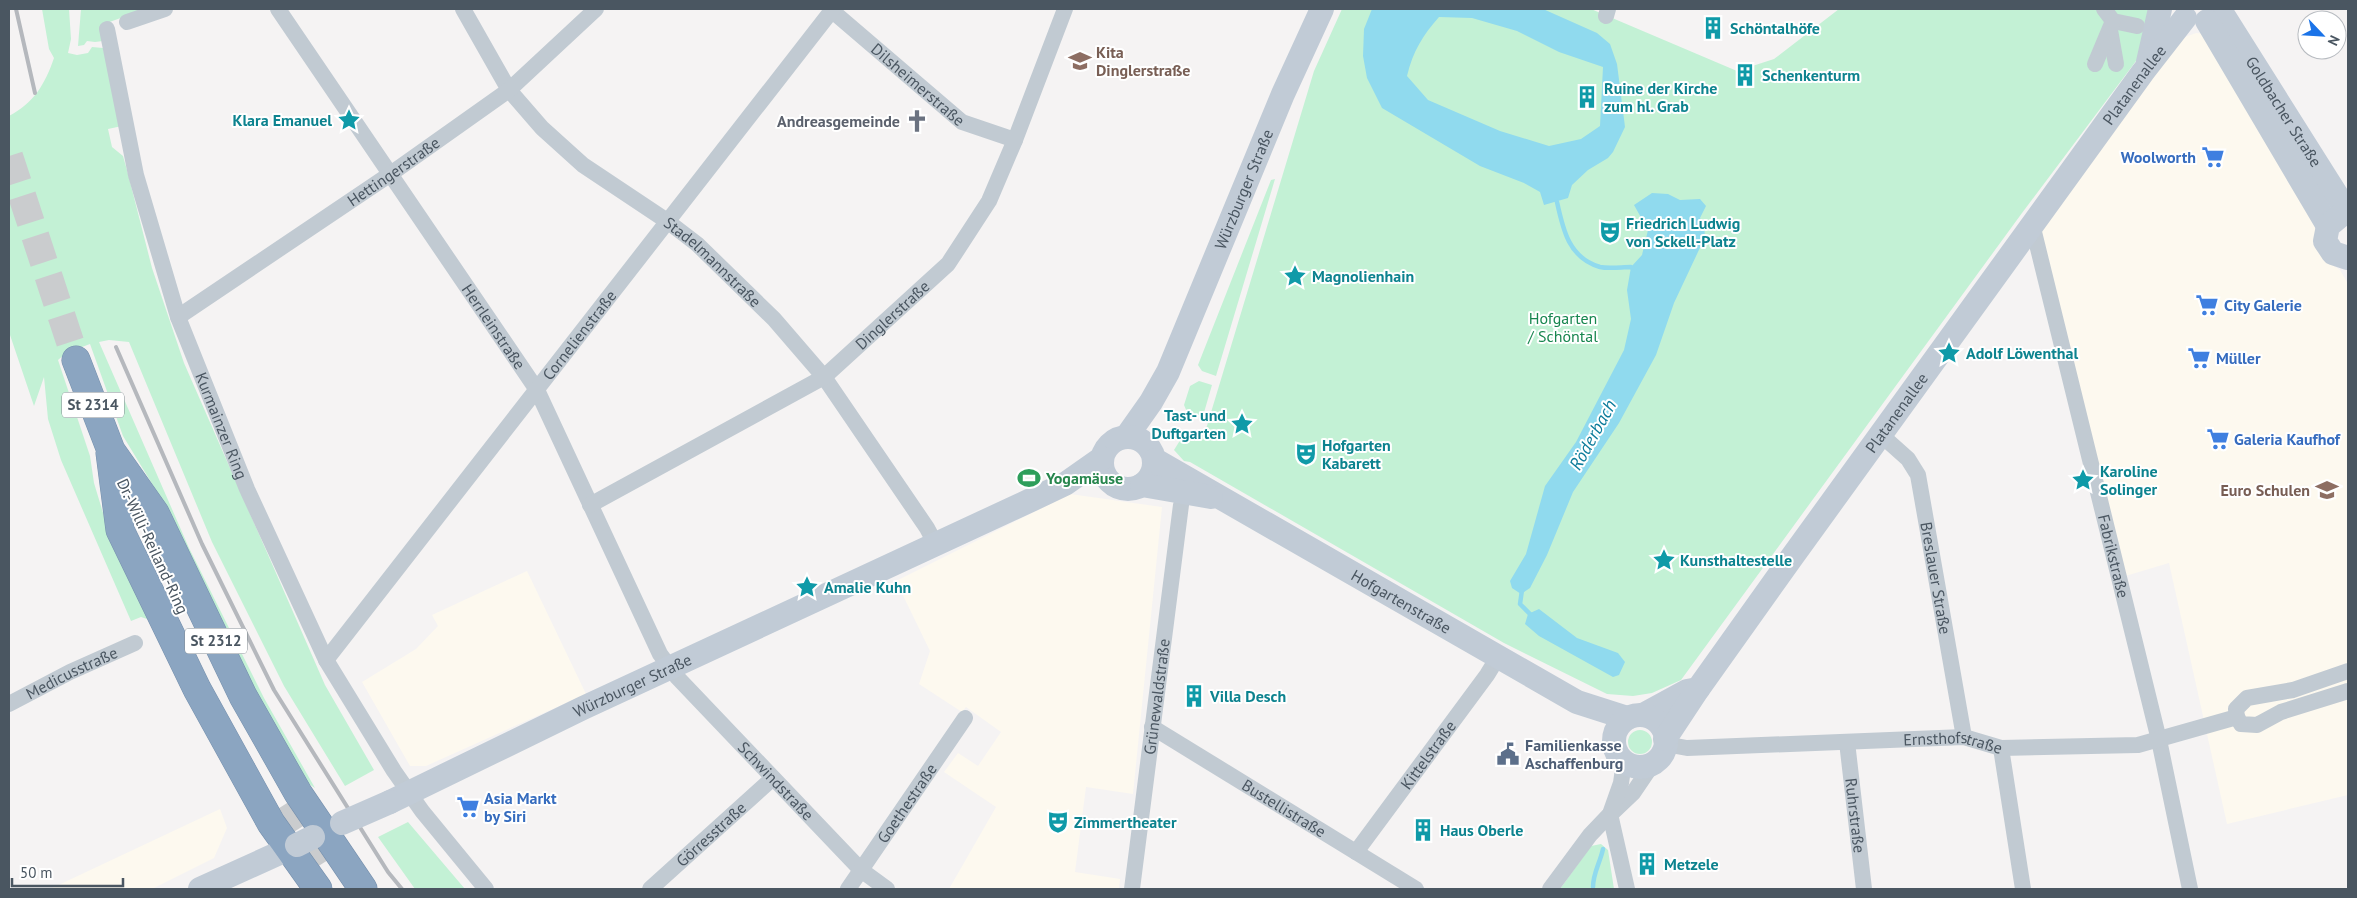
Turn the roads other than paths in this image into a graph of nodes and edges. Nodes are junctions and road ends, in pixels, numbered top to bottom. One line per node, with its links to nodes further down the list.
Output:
1 (165, 9): 11 (street)
2 (278, 9): 19 (street, Herrleinstraße)
3 (463, 9): 17 (street, Stadelmannstraße)
4 (596, 9): 17 (street, Hettingerstraße)
5 (832, 9): 18 (street, Dilsheimerstraße); 21 (street, Cornelienstraße)
6 (1065, 9): 18 (street, Dinglerstraße)
7 (1322, 9): 26 (main road, Würzburger Straße)
8 (2160, 9): 16 (main road)
9 (2202, 13): 16 (main road, Platanenallee); 20 (main road, Goldbacher Straße)
10 (2109, 20): 12 (street); 14 (street); 15 (street)
11 (127, 22)
12 (2137, 26)
13 (107, 29): 24 (street, Kurmainzer Ring)
14 (2095, 64)
15 (2116, 64)
16 (2146, 68): 22 (main road, Platanenallee)
17 (509, 90): 19 (street, Hettingerstraße); 21 (street, Stadelmannstraße)
18 (1015, 140): 27 (street, Dinglerstraße)
19 (389, 174): 24 (street, Hettingerstraße); 28 (street, Herrleinstraße)
20 (2341, 218): 23 (main road)
21 (667, 220): 27 (street, Stadelmannstraße); 28 (street, Cornelienstraße)
22 (2032, 224): 29 (main road, Platanenallee); 55 (street, Fabrikstraße)
23 (2345, 262)
24 (178, 317): 43 (street, Kurmainzer Ring)
25 (76, 360): 31 (highway, Dr.-Willi-Reiland-Ring / St 2314)
26 (1168, 372): 30 (main road, Würzburger Straße); 32 (main road, Würzburger Straße)
27 (824, 378): 38 (street, Dinglerstraße); 40 (street, Stadelmannstraße)
28 (537, 390): 38 (street, Herrleinstraße); 43 (street, Cornelienstraße)
29 (1880, 434): 46 (main road, Platanenallee); 54 (street, Breslauer Straße)
30 (1128, 436): 32 (main road); 33 (main road)
31 (110, 450): 62 (highway, Dr.-Willi-Reiland-Ring / St 2314); 64 (highway, St 2312); 64 (highway, St 2312)
32 (1152, 454): 36 (main road); 37 (main road, Hofgartenstraße)
33 (1102, 458): 34 (main road); 35 (main road, Würzburger Straße)
34 (1111, 483): 35 (main road, Würzburger Straße); 36 (main road)
35 (1065, 484): 40 (main road, Würzburger Straße)
36 (1142, 485): 37 (main road, Hofgartenstraße)
37 (1225, 499): 42 (main road, Hofgartenstraße)
38 (590, 505): 44 (street, Herrleinstraße)
39 (1181, 505): 53 (street, Grünewaldstraße)
40 (936, 545): 44 (main road, Würzburger Straße)
41 (135, 643): 49 (street, Medicusstraße)
42 (1498, 657): 48 (main road, Hofgartenstraße); 65 (street, Kittelstraße)
43 (326, 660): 61 (street, Kurmainzer Ring)
44 (670, 667): 60 (street, Schwindstraße); 61 (main road, Würzburger Straße)
45 (2348, 671): 51 (street)
46 (1698, 689): 50 (main road); 58 (main road, Platanenallee)
47 (2348, 691): 51 (street)
48 (1577, 702): 50 (main road, Hofgartenstraße); 59 (main road, Hofgartenstraße)
49 (9, 704)
50 (1635, 717): 58 (main road); 59 (main road)
51 (2237, 717): 55 (street, Ernsthofstraße)
52 (965, 718): 66 (street, Goethestraße)
53 (1152, 727): 65 (street, Bustellistraße); 74 (street, Grünewaldstraße)
54 (1964, 737): 56 (street, Ernsthofstraße); 57 (street, Ernsthofstraße)
55 (2159, 740): 57 (street, Ernsthofstraße); 80 (street, Fabrikstraße)
56 (1847, 742): 58 (street, Ernsthofstraße); 78 (street, Ruhrstraße)
57 (2001, 748): 79 (street)
58 (1662, 749): 59 (main road); 63 (street)
59 (1619, 752): 63 (street)
60 (773, 778): 66 (street, Schwindstraße); 71 (street, Görresstraße)
61 (407, 802): 64 (main road, Würzburger Straße, bridge); 70 (street, Kurmainzer Ring)
62 (284, 805)
63 (1610, 814): 76 (street); 77 (street)
64 (313, 837): 67 (highway, St 2312); 68 (main road, Würzburger Straße); 69 (highway, St 2312)
65 (1356, 852): 75 (street, Bustellistraße)
66 (861, 870): 72 (street, Goethestraße); 73 (street, Schwindstraße)
67 (327, 883)
68 (200, 889)
69 (364, 889)
70 (486, 889)
71 (650, 889)
72 (848, 889)
73 (887, 889)
74 (1132, 889)
75 (1416, 889)
76 (1550, 889)
77 (1627, 889)
78 (1864, 889)
79 (2023, 889)
80 (2190, 889)

